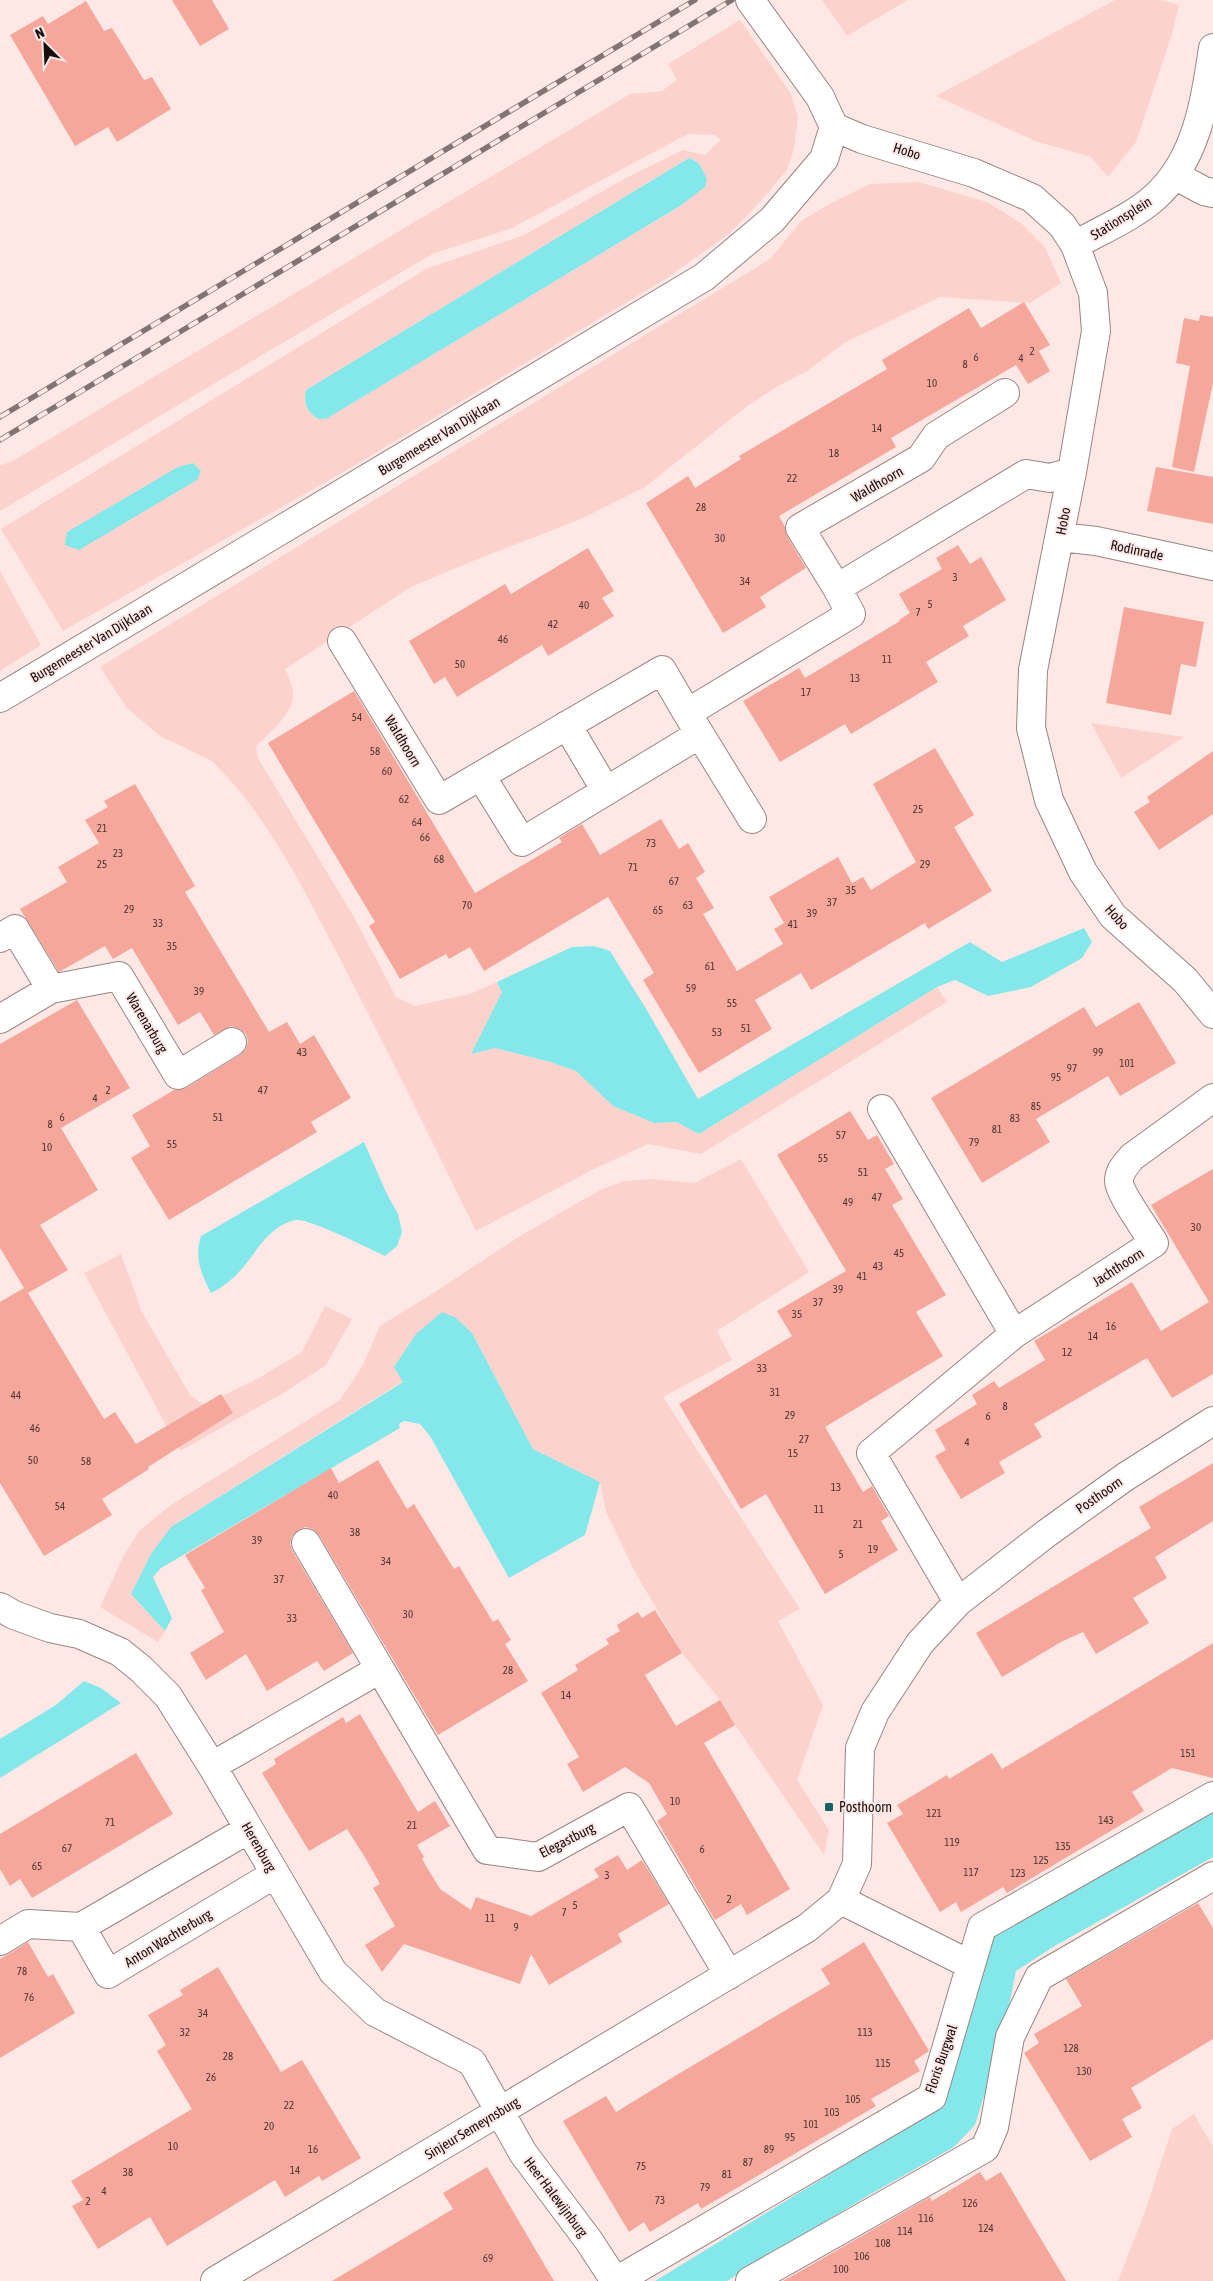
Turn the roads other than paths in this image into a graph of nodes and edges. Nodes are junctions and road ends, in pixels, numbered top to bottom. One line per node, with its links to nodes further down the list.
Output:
1 (750, 0): 3 (street)
2 (1213, 48): 4 (street, Stationsplein)
3 (834, 127): 6 (street, Hobo); 13 (street, Burgemeester Van Dijklaan)
4 (1176, 176): 5 (street); 6 (street, Stationsplein)
5 (1213, 194)
6 (1075, 246): 8 (street, Hobo)
7 (1005, 393): 11 (street, Waldhoorn)
8 (1072, 472): 9 (street, Hobo); 11 (street)
9 (1060, 536): 10 (street, Rodinrade); 21 (street, Hobo)
10 (1213, 566)
11 (837, 588): 14 (street, Waldhoorn)
12 (342, 641): 16 (street, Waldhoorn)
13 (0, 698)
14 (694, 723): 15 (street, Waldhoorn); 17 (street, Waldhoorn); 18 (street, Waldhoorn)
15 (567, 725): 16 (street, Waldhoorn); 17 (street)
16 (481, 776): 17 (street, Waldhoorn)
17 (606, 790)
18 (752, 819)
19 (0, 938): 20 (street)
20 (51, 988): 22 (street, Warenarburg); 23 (street, Warenarburg)
21 (1213, 1014)
22 (0, 1018)
23 (232, 1042)
24 (1213, 1098): 26 (street, Jachthoorn)
25 (882, 1109): 26 (street)
26 (1014, 1334): 29 (street, Jachthoorn)
27 (1213, 1421): 29 (street, Posthoorn)
28 (306, 1543): 31 (street, Elegastburg)
29 (958, 1602): 37 (street, Posthoorn)
30 (0, 1607): 32 (street, Herenburg)
31 (380, 1669): 32 (street); 41 (street, Elegastburg)
32 (212, 1766): 34 (street, Herenburg)
33 (1213, 1796): 40 (street, Floris Burgwal)
34 (249, 1829): 35 (street, Herenburg); 38 (street)
35 (275, 1874): 38 (street, Anton Wachterburg); 42 (street, Herenburg)
36 (1213, 1876): 45 (street)
37 (841, 1900): 40 (street); 41 (street, Posthoorn)
38 (82, 1927): 39 (street)
39 (0, 1941)
40 (971, 1965): 44 (street, Floris Burgwal)
41 (729, 1975): 42 (street, Sinjeur Semeynsburg)
42 (501, 2111): 43 (street, Sinjeur Semeynsburg); 44 (street, Heer Halewijnburg)
43 (215, 2281)
44 (616, 2281)
45 (750, 2281)

